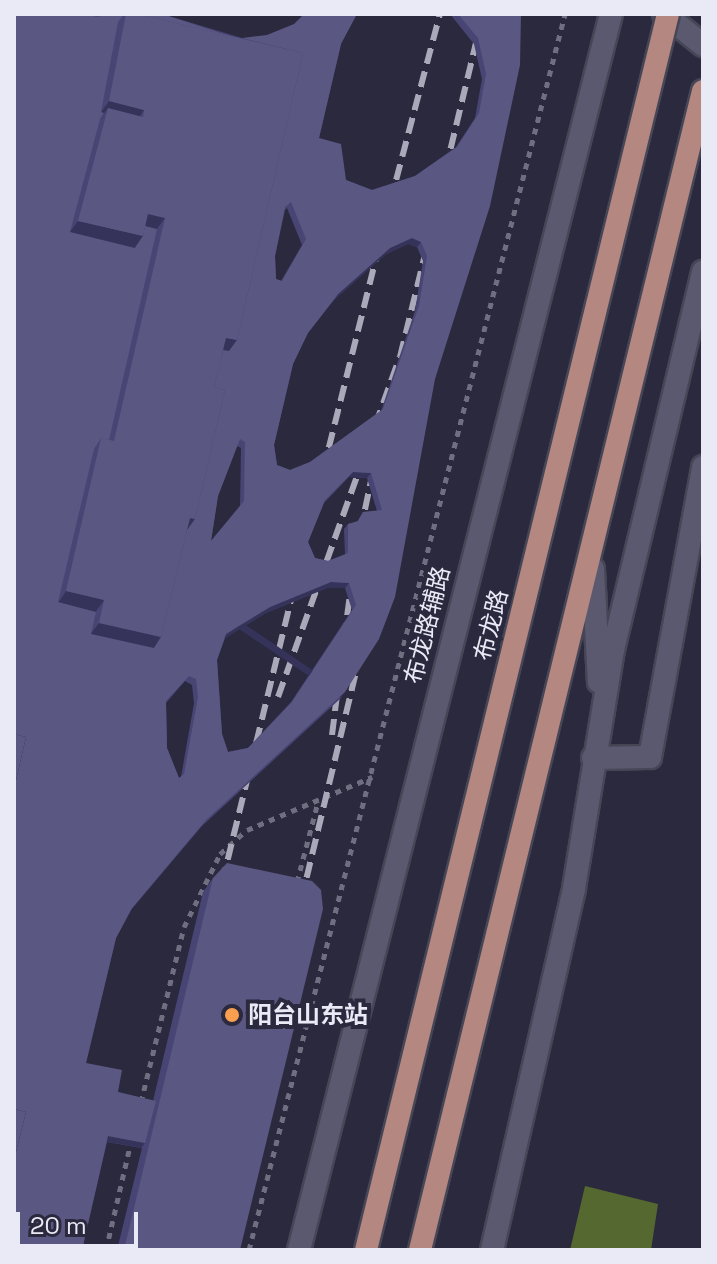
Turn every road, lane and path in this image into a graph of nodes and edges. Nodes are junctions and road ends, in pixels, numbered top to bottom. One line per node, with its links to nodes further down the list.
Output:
1 (565, 14): 11 (path)
2 (611, 14): 18 (main road, 布龙路辅路)
3 (666, 14): 4 (main road); 19 (main road, 布龙路, bridge)
4 (703, 45)
5 (703, 91): 20 (main road)
6 (703, 112): 9 (main road)
7 (703, 272): 9 (main road)
8 (703, 467): 10 (main road)
9 (601, 707): 10 (main road)
10 (593, 758): 21 (main road)
11 (373, 776): 12 (path); 17 (path)
12 (318, 802): 13 (path); 14 (path)
13 (297, 882)
14 (139, 1112)
15 (135, 1128): 16 (path)
16 (106, 1250)
17 (249, 1250)
18 (299, 1250)
19 (366, 1250)
20 (420, 1250)
21 (492, 1250)

